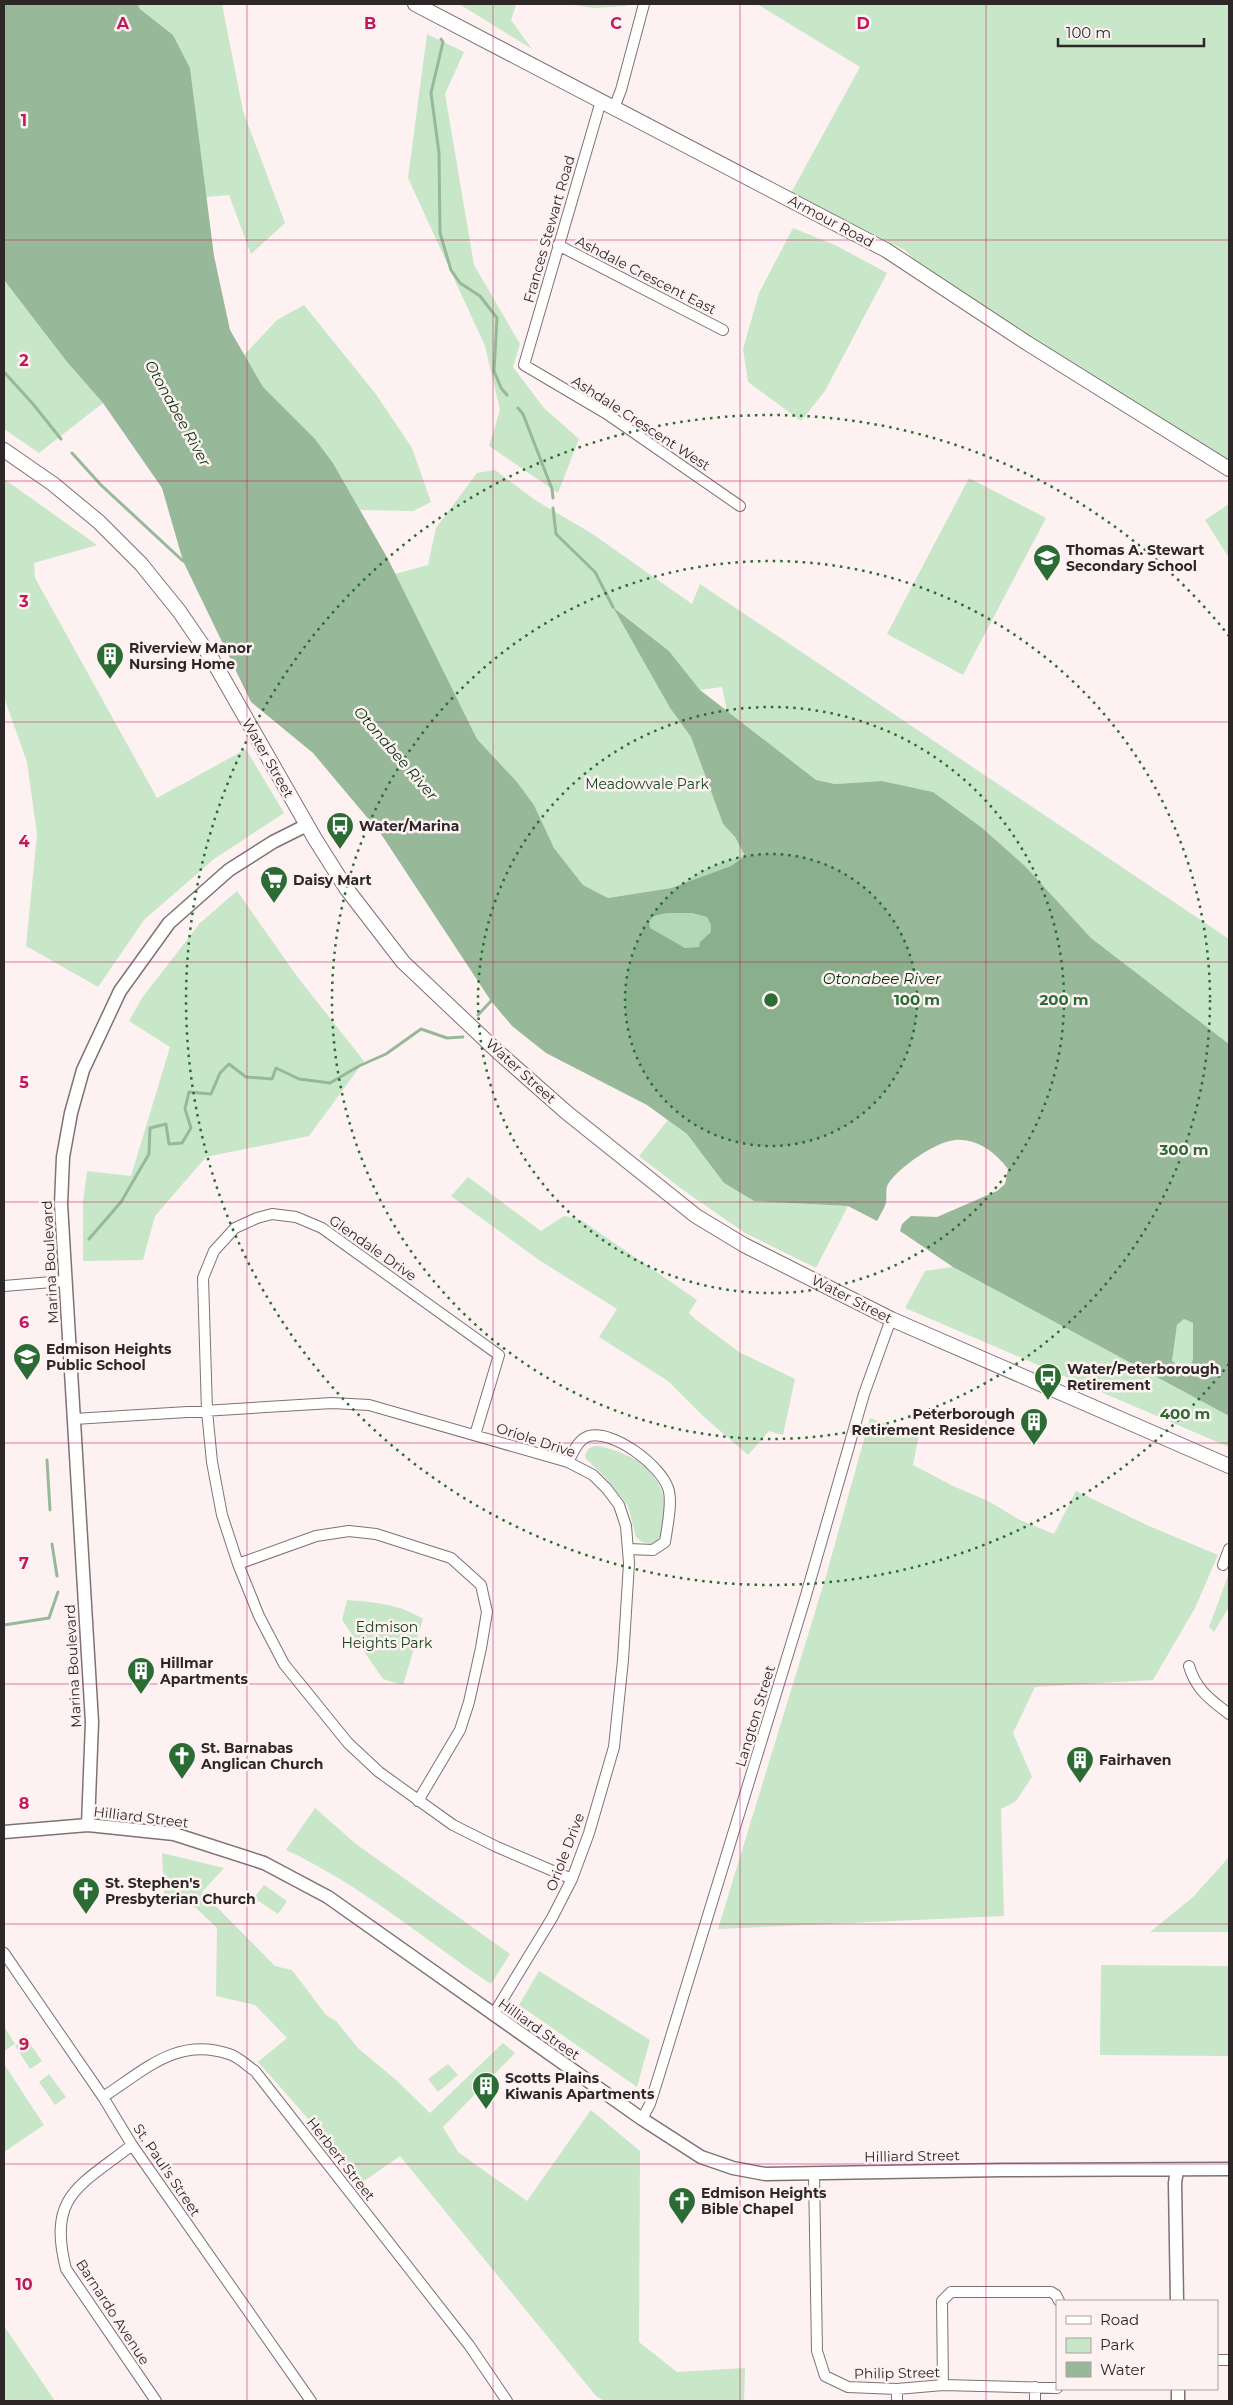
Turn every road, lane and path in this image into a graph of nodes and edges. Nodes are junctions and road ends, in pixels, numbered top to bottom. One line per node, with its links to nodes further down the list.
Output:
1 (415, 4): 3 (main road, Armour Road)
2 (644, 4): 4 (street)
3 (602, 101): 4 (main road, Armour Road); 5 (street, Frances Stewart Road)
4 (614, 108): 9 (main road, Armour Road)
5 (558, 245): 6 (street, Ashdale Crescent East); 7 (street, Frances Stewart Road)
6 (723, 330)
7 (524, 365): 10 (street, Ashdale Crescent West)
8 (4, 450): 11 (main road, Water Street)
9 (1229, 469)
10 (740, 506)
11 (307, 825): 12 (street, Marina Boulevard); 14 (main road, Water Street)
12 (64, 1281): 13 (street); 16 (street, Marina Boulevard)
13 (4, 1286)
14 (891, 1319): 19 (main road, Water Street); 33 (street, Langton Street)
15 (207, 1411): 16 (street, Oriole Drive); 17 (street, Oriole Drive); 17 (street, Glendale Drive); 22 (street)
16 (74, 1419): 27 (street, Marina Boulevard)
17 (475, 1435): 18 (street, Oriole Drive)
18 (568, 1462): 20 (street, Oriole Drive); 20 (street)
19 (1229, 1466)
20 (629, 1548): 29 (street, Oriole Drive)
21 (1229, 1549): 23 (street)
22 (238, 1564): 26 (street); 26 (street)
23 (1223, 1565)
24 (1189, 1666): 25 (street)
25 (1229, 1714)
26 (418, 1801): 29 (street)
27 (88, 1825): 28 (street, Hilliard Street); 31 (street, Hilliard Street)
28 (4, 1832)
29 (572, 1878): 31 (street, Oriole Drive)
30 (4, 1953): 32 (street, St. Paul's Street)
31 (493, 2015): 33 (street, Hilliard Street)
32 (103, 2097): 34 (street, St. Paul's Street); 46 (street, Herbert Street)
33 (642, 2119): 37 (street, Hilliard Street)
34 (132, 2145): 44 (street, Barnardo Avenue); 45 (street, St. Paul's Street)
35 (1229, 2169): 36 (street, Hilliard Street)
36 (1177, 2170): 37 (street, Hilliard Street); 39 (street)
37 (814, 2173): 43 (street, Philip Street)
38 (1058, 2300): 40 (street)
39 (1177, 2300)
40 (943, 2385): 41 (street, Philip Street); 43 (street, Philip Street)
41 (1035, 2387): 42 (street, Philip Street); 48 (street)
42 (1056, 2388)
43 (898, 2389): 47 (street)
44 (156, 2401)
45 (311, 2401)
46 (507, 2401)
47 (898, 2401)
48 (1035, 2401)

